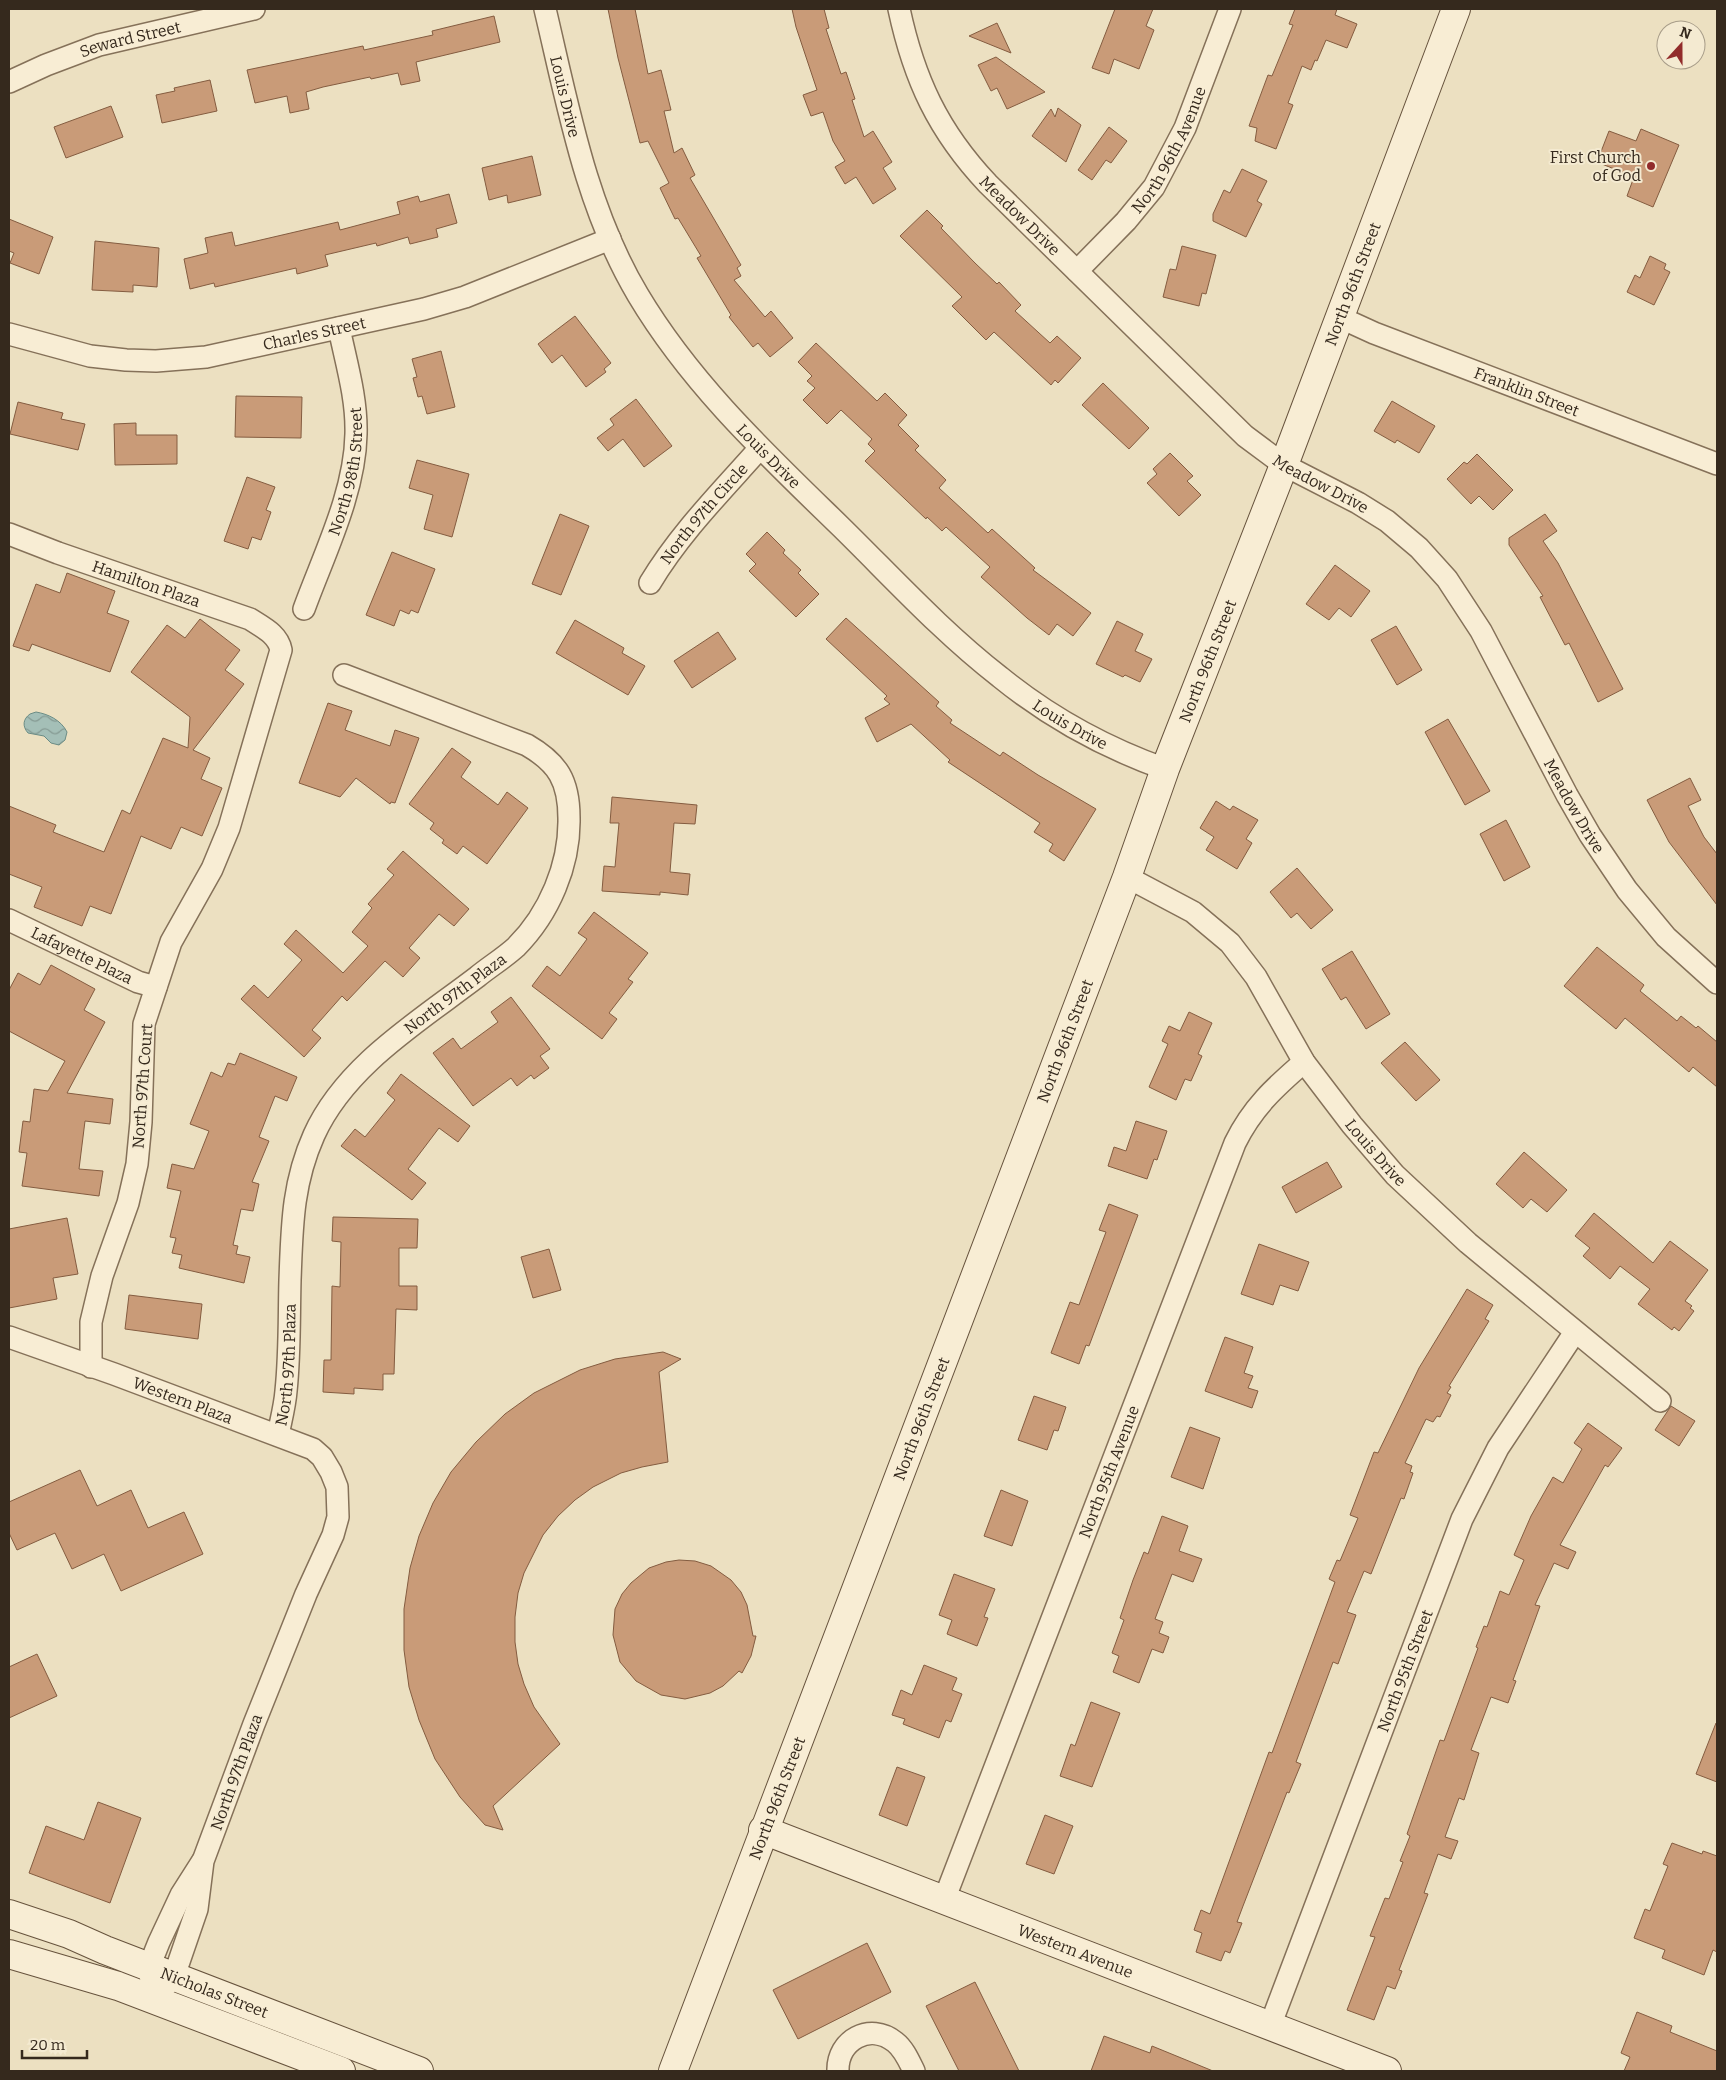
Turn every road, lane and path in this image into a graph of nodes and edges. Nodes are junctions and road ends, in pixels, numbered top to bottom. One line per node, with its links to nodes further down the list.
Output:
1 (254, 9): 6 (street, Seward Street)
2 (545, 9): 7 (street, Louis Drive)
3 (899, 9): 8 (street, Meadow Drive)
4 (1230, 9): 8 (street, North 96th Avenue)
5 (1456, 9): 9 (street, North 96th Street)
6 (9, 82)
7 (610, 239): 10 (street, Charles Street); 12 (street, Louis Drive)
8 (1077, 271): 14 (street, Meadow Drive)
9 (1339, 316): 13 (street, Franklin Street); 14 (street, North 96th Street)
10 (339, 328): 11 (street, Charles Street); 17 (street, North 98th Street)
11 (9, 334)
12 (760, 448): 16 (street, North 97th Circle); 20 (street, Louis Drive)
13 (1717, 464)
14 (1284, 465): 20 (street, North 96th Street); 23 (street, Meadow Drive)
15 (9, 534): 18 (street, Hamilton Plaza)
16 (650, 583)
17 (304, 609)
18 (280, 643): 24 (street, North 97th Court)
19 (344, 675): 30 (street, North 97th Plaza)
20 (1165, 769): 21 (street, North 96th Street)
21 (1127, 877): 25 (street, Louis Drive); 32 (street, North 96th Street)
22 (9, 920): 24 (street, Lafayette Plaza)
23 (1717, 984)
24 (156, 987): 28 (street, North 97th Court)
25 (1304, 1062): 26 (street, Louis Drive); 34 (street, North 95th Avenue)
26 (1575, 1332): 29 (street, Louis Drive); 40 (street, North 95th Street)
27 (9, 1337): 28 (street, Western Plaza)
28 (91, 1367): 30 (street, Western Plaza)
29 (1660, 1401)
30 (278, 1435): 31 (street, Western Plaza)
31 (337, 1487): 33 (street, North 97th Plaza)
32 (763, 1830): 34 (street, Western Avenue); 43 (street, North 96th Street)
33 (203, 1861): 37 (street, North 97th Plaza); 38 (street, North 97th Plaza)
34 (944, 1900): 40 (street, Western Avenue)
35 (9, 1914): 37 (street, Nicholas Street)
36 (9, 1954): 39 (street, Nicholas Street)
37 (149, 1967): 38 (street, Nicholas Street); 39 (street)
38 (174, 1976): 39 (street, North 97th Plaza); 42 (street, Nicholas Street)
39 (154, 1999): 41 (street, Nicholas Street)
40 (1270, 2026): 46 (street, Western Avenue)
41 (341, 2071)
42 (419, 2071)
43 (672, 2071)
44 (838, 2071): 45 (street)
45 (914, 2071)
46 (1387, 2071)

